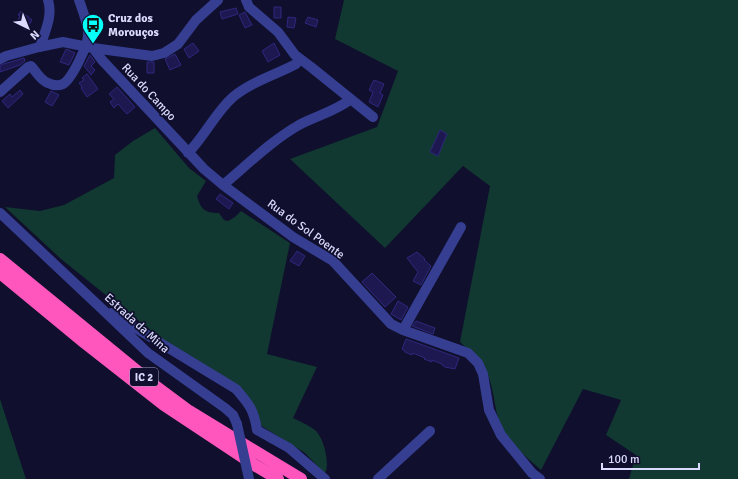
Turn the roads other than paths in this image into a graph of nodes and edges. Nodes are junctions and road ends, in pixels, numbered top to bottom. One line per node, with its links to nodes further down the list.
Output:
1 (48, 0): 5 (street)
2 (79, 0): 6 (street)
3 (218, 0): 6 (street)
4 (246, 0): 8 (street)
5 (40, 47): 6 (street); 7 (street)
6 (89, 47): 9 (street); 12 (street, Rua do Campo)
7 (0, 59)
8 (300, 59): 10 (street); 12 (street)
9 (0, 92)
10 (351, 99): 11 (street); 13 (street)
11 (373, 117)
12 (188, 153): 13 (street, Rua do Sol Poente)
13 (223, 184): 19 (street, Rua do Sol Poente)
14 (0, 213): 18 (street, Estrada da Mina)
15 (461, 227): 19 (street)
16 (0, 259): 23 (highway, IC 2)
17 (0, 272): 22 (highway, IC 2)
18 (101, 308): 21 (street, Estrada da Mina, bridge); 24 (street)
19 (403, 330): 26 (street, Rua do Sol Poente)
20 (430, 431): 25 (street)
21 (249, 479)
22 (278, 479)
23 (301, 479)
24 (325, 479)
25 (378, 479)
26 (540, 479)

